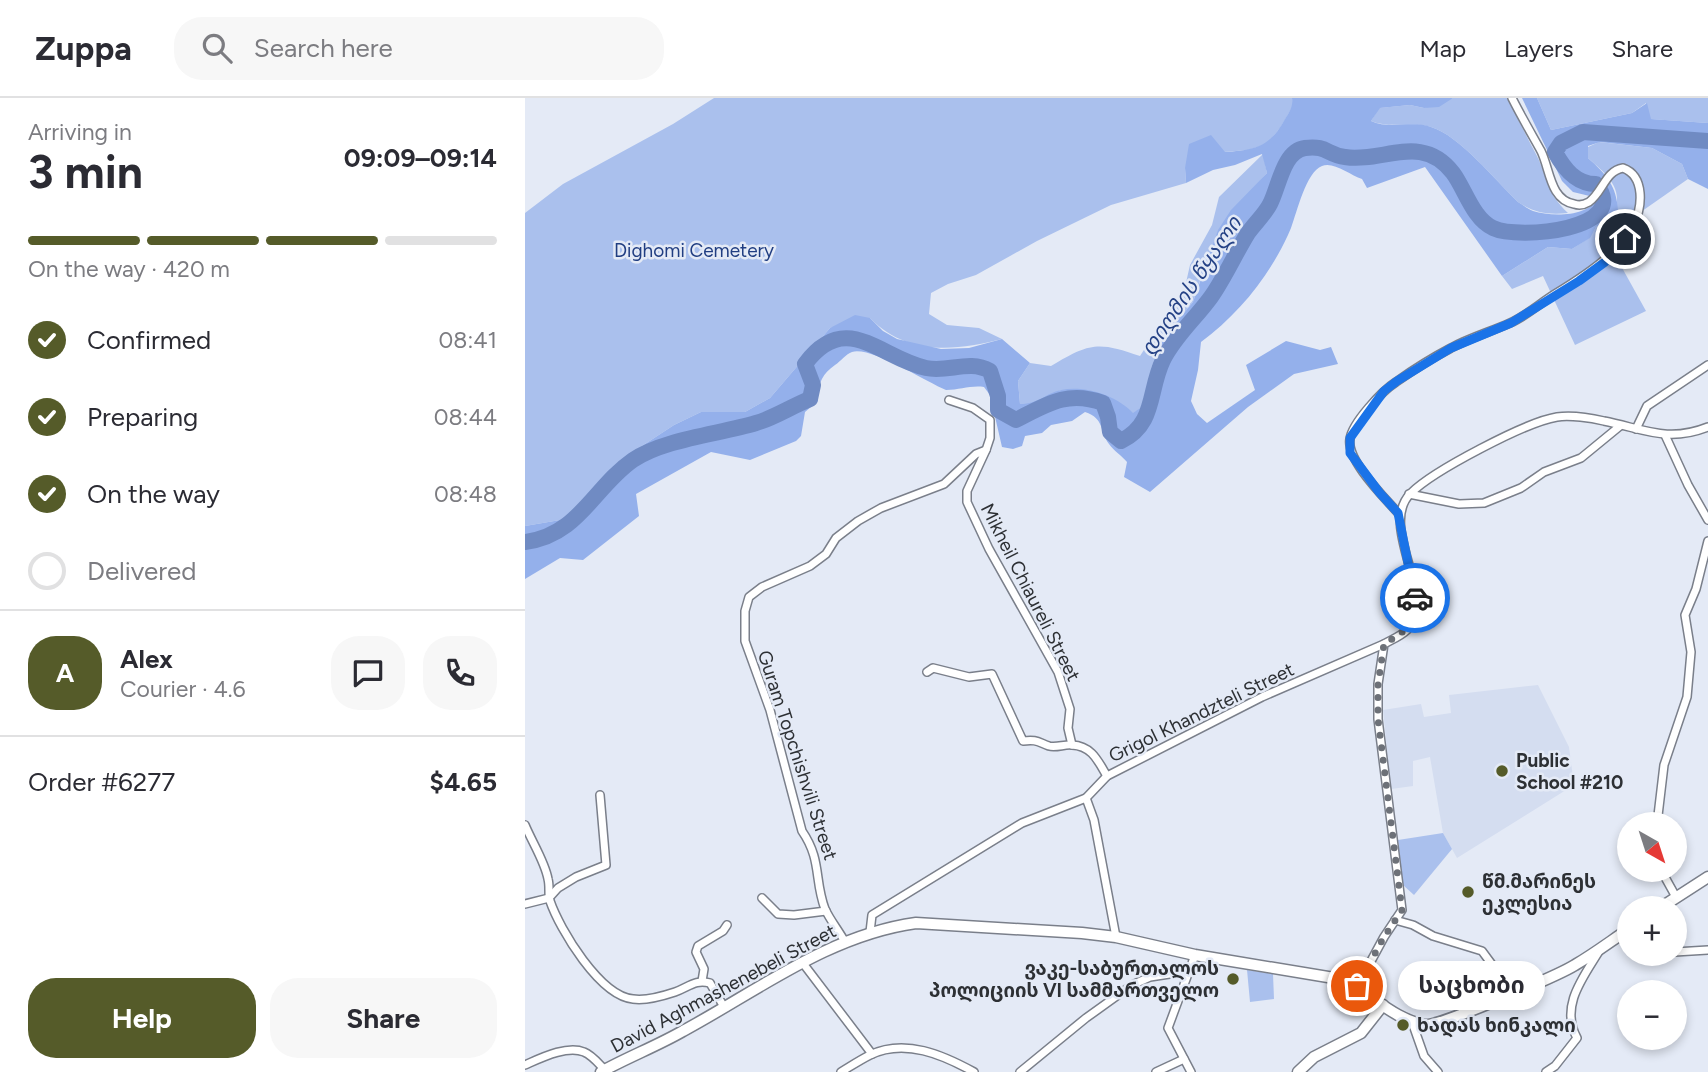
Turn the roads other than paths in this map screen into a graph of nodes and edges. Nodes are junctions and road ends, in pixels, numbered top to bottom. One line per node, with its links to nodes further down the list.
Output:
1 (1512, 98): 10 (street)
2 (1708, 365): 6 (street)
3 (949, 400): 8 (street)
4 (1620, 426): 6 (street); 9 (street); 9 (street)
5 (1708, 427): 7 (street)
6 (1636, 429): 7 (street)
7 (1665, 435): 11 (street)
8 (986, 450): 15 (street, Mikheil Chiaureli Street); 26 (street, Guram Topchishvili Street)
9 (1409, 494): 10 (street)
10 (1398, 513): 13 (street, Grigol Khandzteli Street)
11 (1708, 520)
12 (1708, 541): 19 (street)
13 (1384, 644): 16 (street, Grigol Khandzteli Street); 27 (street)
14 (926, 672): 15 (street)
15 (1072, 745): 16 (street)
16 (1107, 776): 18 (street, Grigol Khandzteli Street)
17 (600, 795): 23 (street)
18 (1086, 798): 29 (street, Grigol Khandzteli Street); 30 (street)
19 (1658, 812)
20 (525, 825): 23 (street)
21 (1708, 877): 22 (street)
22 (1679, 896)
23 (549, 898): 25 (street); 39 (street)
24 (762, 898): 26 (street)
25 (525, 904)
26 (826, 911): 32 (street, Guram Topchishvili Street)
27 (1395, 920): 40 (street); 41 (street)
28 (727, 925): 39 (street)
29 (870, 932): 30 (street, David Aghmashenebeli Street); 32 (street, David Aghmashenebeli Street)
30 (1115, 937): 36 (street, David Aghmashenebeli Street)
31 (1617, 939): 33 (street)
32 (845, 942): 37 (street, David Aghmashenebeli Street)
33 (1600, 949): 41 (street); 56 (street)
34 (1708, 950): 35 (street)
35 (1687, 951)
36 (1195, 955): 38 (street); 40 (street, David Aghmashenebeli Street)
37 (802, 962): 43 (street, David Aghmashenebeli Street); 45 (street)
38 (1189, 971): 46 (street); 51 (street)
39 (702, 981): 43 (street)
40 (1357, 986): 42 (street, David Aghmashenebeli Street)
41 (1513, 993): 44 (street)
42 (1383, 1005): 44 (street, David Aghmashenebeli Street); 54 (street)
43 (724, 1007): 48 (street, David Aghmashenebeli Street)
44 (1412, 1022): 55 (street)
45 (871, 1054): 49 (street); 50 (street)
46 (1184, 1059): 52 (street); 53 (street)
47 (525, 1065): 48 (street)
48 (603, 1071)
49 (841, 1072)
50 (974, 1072)
51 (1020, 1072)
52 (1156, 1072)
53 (1191, 1072)
54 (1298, 1072)
55 (1438, 1072)
56 (1546, 1072)

